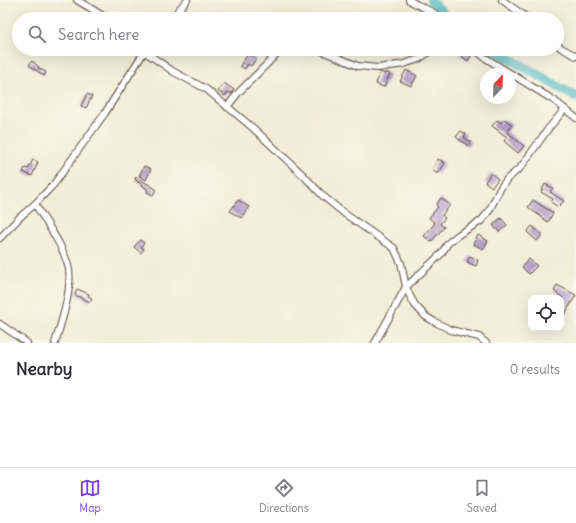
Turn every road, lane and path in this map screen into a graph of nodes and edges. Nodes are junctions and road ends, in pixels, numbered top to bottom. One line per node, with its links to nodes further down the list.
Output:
1 (77, 0): 5 (street)
2 (187, 0): 6 (street)
3 (409, 0): 7 (street)
4 (502, 0): 8 (street)
5 (97, 12)
6 (177, 12)
7 (431, 12)
8 (519, 12)
9 (564, 50): 16 (street)
10 (142, 56): 20 (street)
11 (154, 56): 17 (street)
12 (275, 56): 17 (street)
13 (334, 56): 14 (street)
14 (423, 56)
15 (483, 56): 18 (street)
16 (576, 56)
17 (227, 107): 22 (street)
18 (565, 109): 19 (street); 22 (street)
19 (576, 118)
20 (35, 204): 21 (street); 25 (street)
21 (0, 238)
22 (406, 287): 26 (street); 27 (street)
23 (0, 324): 24 (street)
24 (27, 343)
25 (55, 343)
26 (375, 343)
27 (486, 343)

